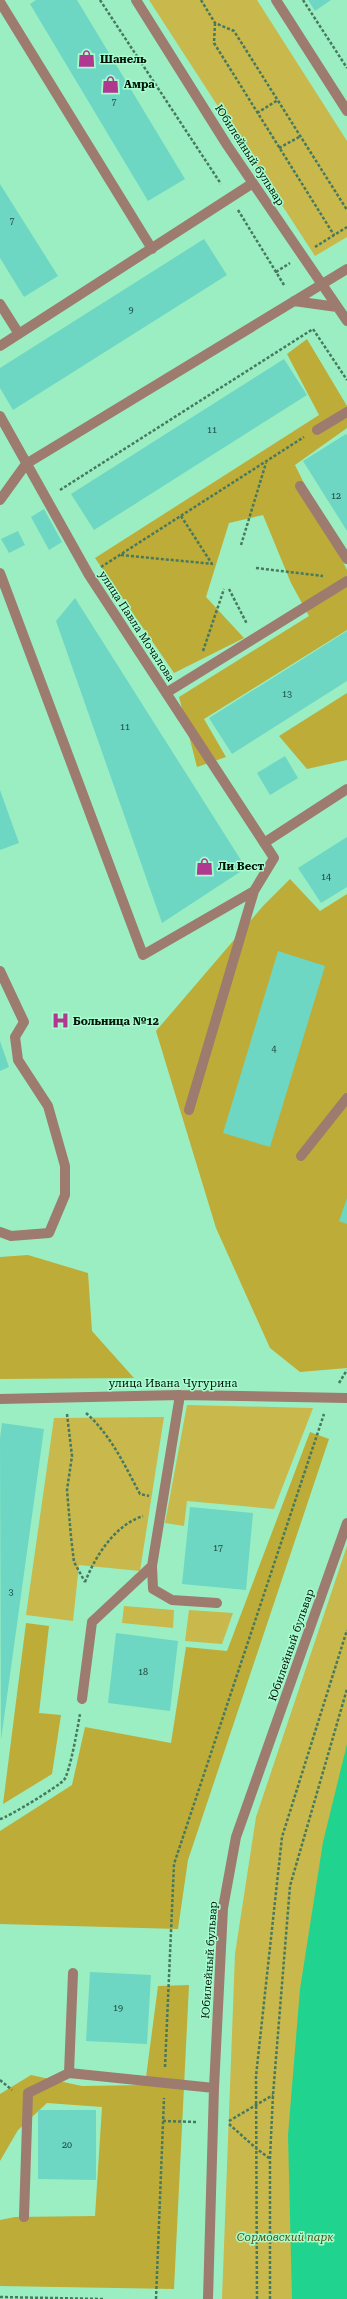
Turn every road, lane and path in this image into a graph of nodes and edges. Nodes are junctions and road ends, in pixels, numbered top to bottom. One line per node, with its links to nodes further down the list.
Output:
1 (100, 0): 15 (path)
2 (136, 0): 14 (street, Юбилейный бульвар)
3 (200, 0): 7 (path)
4 (276, 0): 10 (street)
5 (303, 0): 8 (path)
6 (0, 2): 19 (street)
7 (215, 23): 9 (path); 11 (path)
8 (347, 68)
9 (278, 100): 11 (path); 12 (path)
10 (347, 111)
11 (257, 112): 13 (path)
12 (301, 136): 13 (path); 16 (path)
13 (279, 148): 18 (path)
14 (253, 183): 15 (street); 25 (street, Юбилейный бульвар)
15 (231, 199): 19 (street); 23 (path)
16 (347, 210)
17 (347, 227): 18 (path)
18 (334, 235): 20 (path)
19 (152, 249): 30 (street)
20 (308, 251)
21 (290, 263): 23 (path)
22 (347, 269): 25 (street)
23 (276, 272): 24 (path)
24 (284, 285)
25 (321, 285): 26 (street); 28 (street, Юбилейный бульвар)
26 (294, 301): 28 (street); 37 (street)
27 (0, 304): 30 (street)
28 (337, 307): 29 (street, Юбилейный бульвар)
29 (347, 321)
30 (19, 334): 31 (street)
31 (0, 346)
32 (347, 380): 39 (path)
33 (347, 412): 35 (street)
34 (0, 416): 37 (street, улица Павла Мочалова)
35 (317, 430): 36 (path)
36 (266, 462): 41 (path); 42 (path)
37 (26, 464): 39 (street, улица Павла Мочалова); 40 (street)
38 (300, 486): 44 (street)
39 (46, 499): 47 (street, улица Павла Мочалова)
40 (0, 500)
41 (181, 516): 43 (path); 43 (path)
42 (241, 545)
43 (120, 555): 47 (path)
44 (347, 559)
45 (256, 568): 48 (path)
46 (0, 573): 57 (street)
47 (89, 575): 54 (street, улица Павла Мочалова)
48 (324, 576)
49 (347, 581): 52 (street)
50 (224, 589): 53 (path)
51 (229, 589): 52 (path)
52 (255, 638): 53 (street)
53 (194, 676): 54 (street)
54 (166, 693): 56 (street, улица Павла Мочалова)
55 (347, 789): 56 (street)
56 (264, 843): 57 (street, улица Павла Мочалова)
57 (254, 891): 60 (street)
58 (0, 971): 62 (street)
59 (347, 1098): 61 (street)
60 (189, 1110)
61 (301, 1156)
62 (0, 1232)
63 (347, 1370): 66 (path)
64 (180, 1395): 65 (street, улица Ивана Чугурина); 66 (street, улица Ивана Чугурина); 69 (street)
65 (65, 1396): 68 (street, улица Ивана Чугурина); 69 (path); 70 (path)
66 (329, 1397): 67 (street, улица Ивана Чугурина); 80 (path)
67 (347, 1398)
68 (0, 1399)
69 (163, 1499): 70 (street)
70 (161, 1510): 72 (street)
71 (347, 1523): 81 (street, Юбилейный бульвар)
72 (152, 1566): 73 (street); 76 (street)
73 (217, 1603)
74 (347, 1630): 83 (path)
75 (347, 1689): 82 (path)
76 (82, 1699): 77 (path)
77 (0, 1819)
78 (73, 1973): 79 (street)
79 (69, 2073): 80 (street); 85 (street)
80 (165, 2083): 81 (street); 88 (path)
81 (214, 2088): 89 (street, Юбилейный бульвар)
82 (273, 2095): 83 (path); 91 (path)
83 (257, 2103): 84 (path); 90 (path)
84 (227, 2122)
85 (24, 2216)
86 (0, 2297): 87 (path)
87 (104, 2299)
88 (156, 2299)
89 (208, 2299)
90 (257, 2299)
91 (270, 2299)

